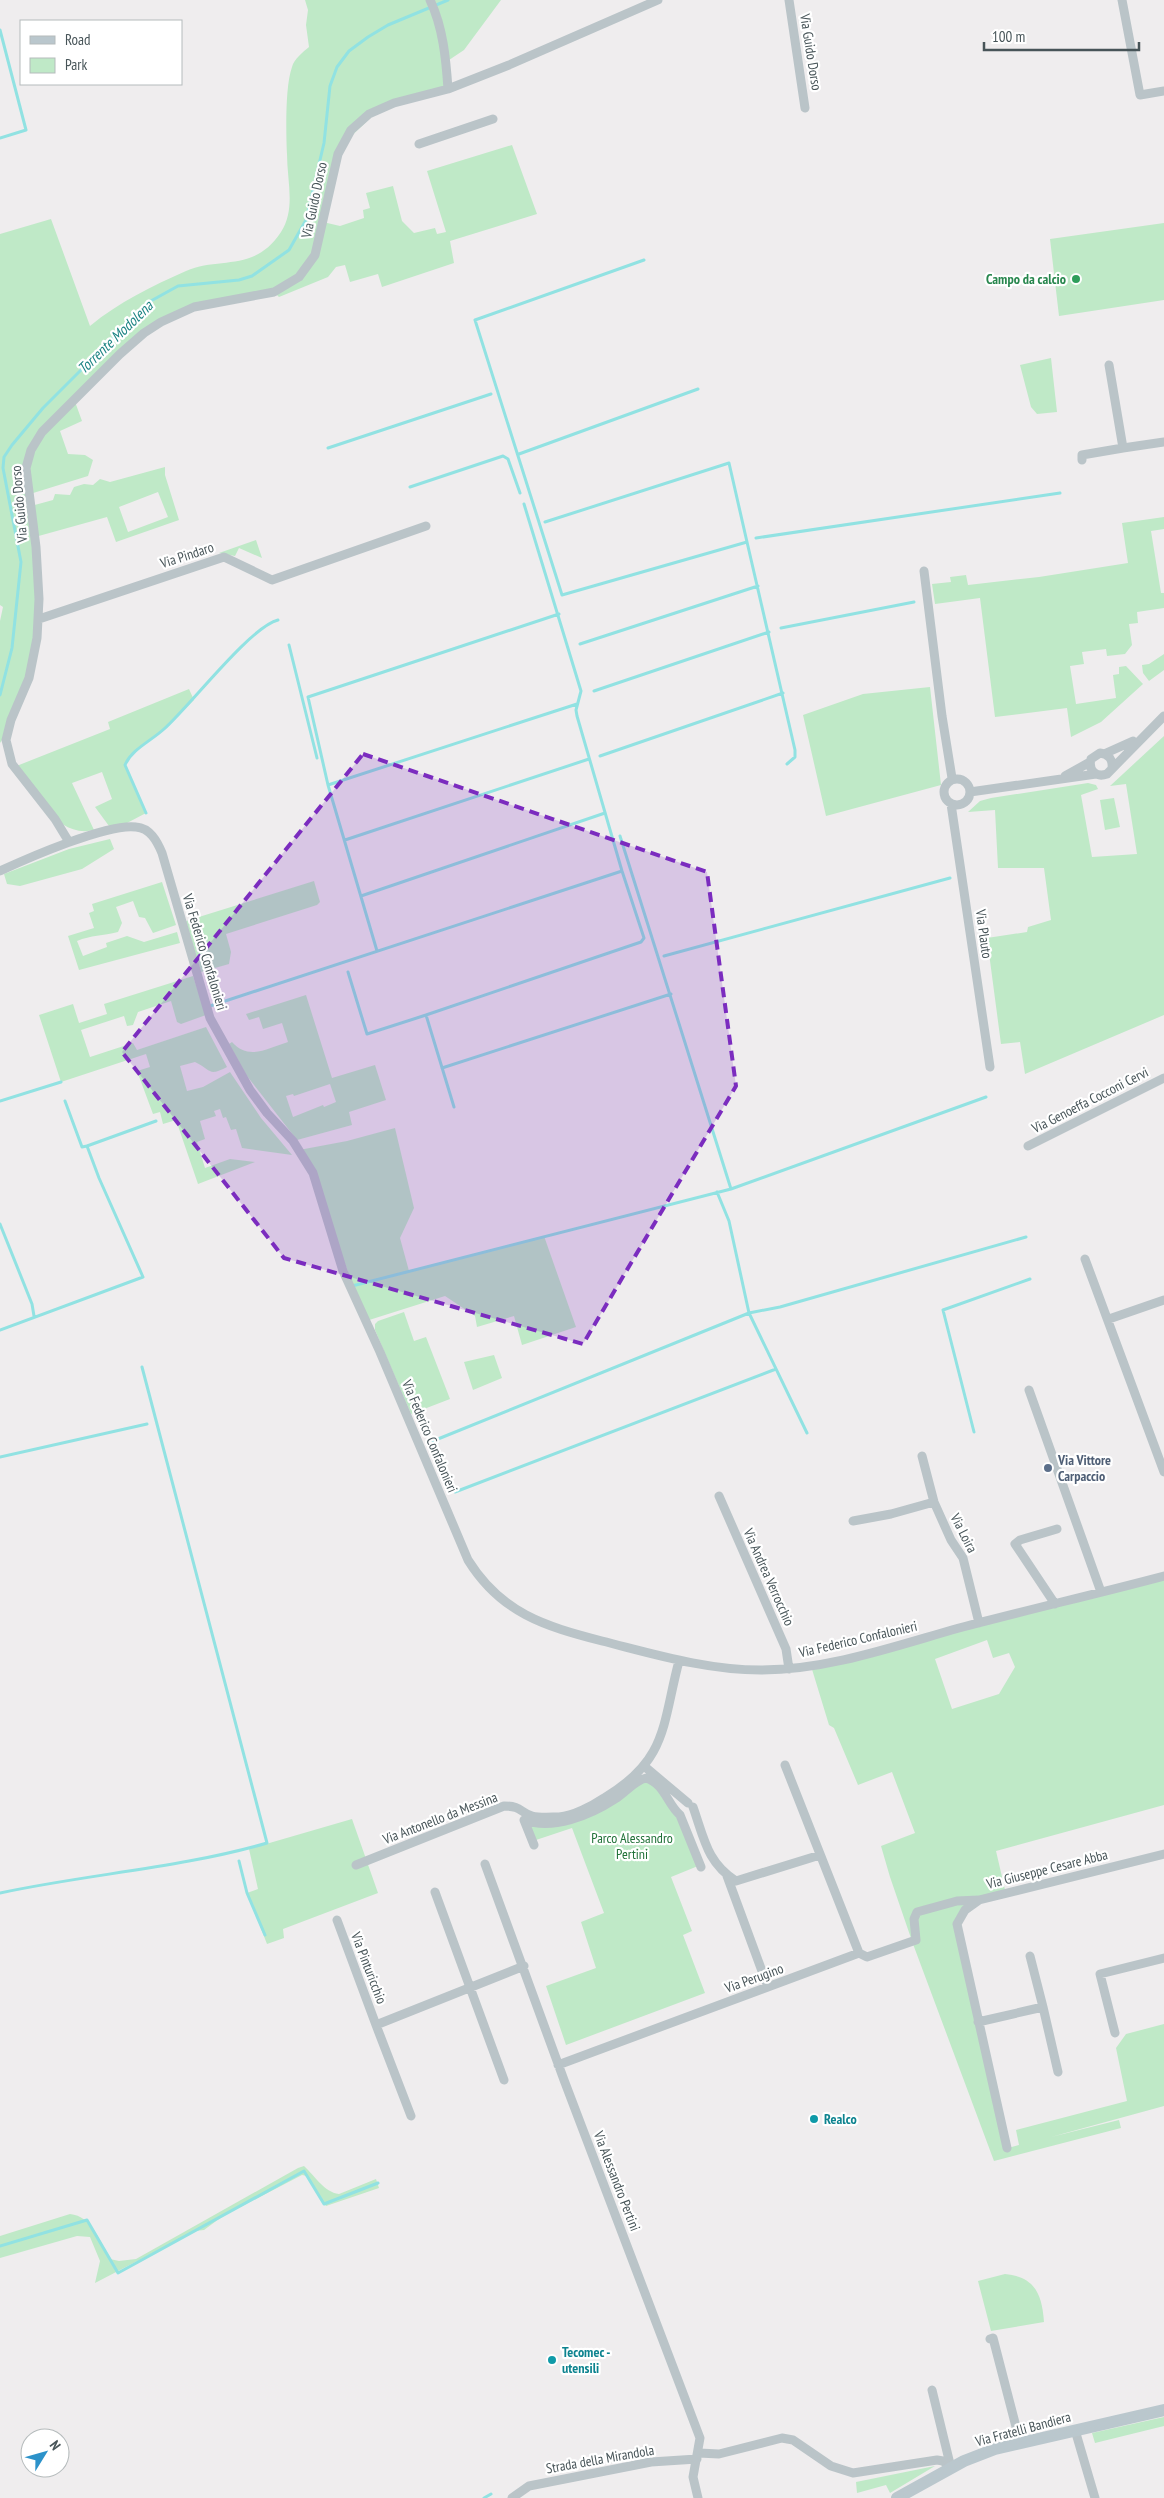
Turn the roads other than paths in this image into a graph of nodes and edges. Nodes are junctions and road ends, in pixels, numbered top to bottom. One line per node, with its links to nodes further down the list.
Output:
1 (430, 0): 5 (street)
2 (658, 0): 5 (street, Via Guido Dorso)
3 (789, 0): 7 (street, Via Guido Dorso)
4 (1122, 0): 6 (street)
5 (448, 89): 16 (street, Via Guido Dorso)
6 (1164, 91)
7 (805, 108)
8 (493, 119): 9 (street)
9 (419, 144)
10 (1109, 365): 12 (street)
11 (1164, 442): 12 (street)
12 (1123, 448): 13 (street)
13 (1082, 460)
14 (426, 526): 16 (street, Via Pindaro)
15 (924, 571): 23 (street, Via Plauto)
16 (39, 619): 27 (street, Via Guido Dorso)
17 (1164, 716): 18 (street)
18 (1144, 735): 19 (street); 21 (street)
19 (1104, 754): 20 (street); 21 (street)
20 (1090, 762): 22 (street); 24 (street)
21 (1112, 768): 22 (street)
22 (1096, 774): 24 (street)
23 (952, 778): 25 (street); 26 (street, Via Plauto)
24 (1056, 780): 25 (street)
25 (970, 792): 26 (street)
26 (951, 804): 29 (street, Via Plauto)
27 (69, 842): 28 (street); 46 (street, Via Federico Confalonieri)
28 (0, 870)
29 (990, 1068)
30 (1164, 1078): 31 (street, Via Genoeffa Cocconi Cervi)
31 (1028, 1146)
32 (1085, 1259): 34 (street)
33 (1164, 1300): 34 (street)
34 (1109, 1320): 37 (street)
35 (1029, 1390): 43 (street)
36 (922, 1456): 39 (street, Via Loira)
37 (1164, 1472)
38 (719, 1496): 47 (street, Via Andrea Verrocchio)
39 (934, 1502): 40 (street); 45 (street, Via Loira)
40 (853, 1521)
41 (1057, 1529): 44 (street)
42 (1164, 1576): 43 (street, Via Federico Confalonieri)
43 (1101, 1592): 44 (street, Via Federico Confalonieri)
44 (1055, 1604): 45 (street, Via Federico Confalonieri)
45 (979, 1623): 47 (street, Via Federico Confalonieri)
46 (679, 1661): 47 (street, Via Federico Confalonieri); 49 (street, Via Antonello da Messina)
47 (790, 1669)
48 (785, 1765): 52 (street)
49 (644, 1766): 54 (street, Via Antonello da Messina); 56 (street, Via Perugino)
50 (534, 1845): 55 (street)
51 (1164, 1854): 58 (street, Via Giuseppe Cesare Abba)
52 (820, 1855): 56 (street); 60 (street)
53 (485, 1864): 63 (street, Via Alessandro Pertini)
54 (356, 1866)
55 (701, 1867)
56 (728, 1876): 64 (street, Via Perugino)
57 (435, 1892): 65 (street)
58 (979, 1900): 60 (street, Via Perugino); 67 (street, Via Giuseppe Cesare Abba)
59 (337, 1920): 68 (street, Via Pinturicchio)
60 (859, 1953): 70 (street, Via Perugino)
61 (1030, 1956): 66 (street)
62 (1164, 1958): 69 (street)
63 (524, 1966): 65 (street, Via Pinturicchio); 70 (street, Via Alessandro Pertini)
64 (766, 1982)
65 (469, 1987): 68 (street, Via Pinturicchio); 72 (street)
66 (1043, 2007): 67 (street); 71 (street)
67 (978, 2022): 74 (street, Via Giuseppe Cesare Abba)
68 (376, 2025): 73 (street, Via Pinturicchio)
69 (1115, 2033)
70 (558, 2065): 80 (street, Via Alessandro Pertini)
71 (1058, 2072)
72 (504, 2080)
73 (411, 2116)
74 (1008, 2148)
75 (990, 2339): 79 (street)
76 (932, 2390): 81 (street)
77 (1164, 2410): 78 (street, Via Fratelli Bandiera)
78 (1075, 2430): 79 (street, Via Fratelli Bandiera); 85 (street)
79 (1020, 2442): 81 (street, Via Fratelli Bandiera)
80 (698, 2456): 81 (street, Strada della Mirandola); 82 (street, Strada della Mirandola); 83 (street, Via Alessandro Pertini)
81 (951, 2468): 84 (street, Via Fratelli Bandiera)
82 (512, 2498)
83 (698, 2498)
84 (897, 2498)
85 (1095, 2498)

